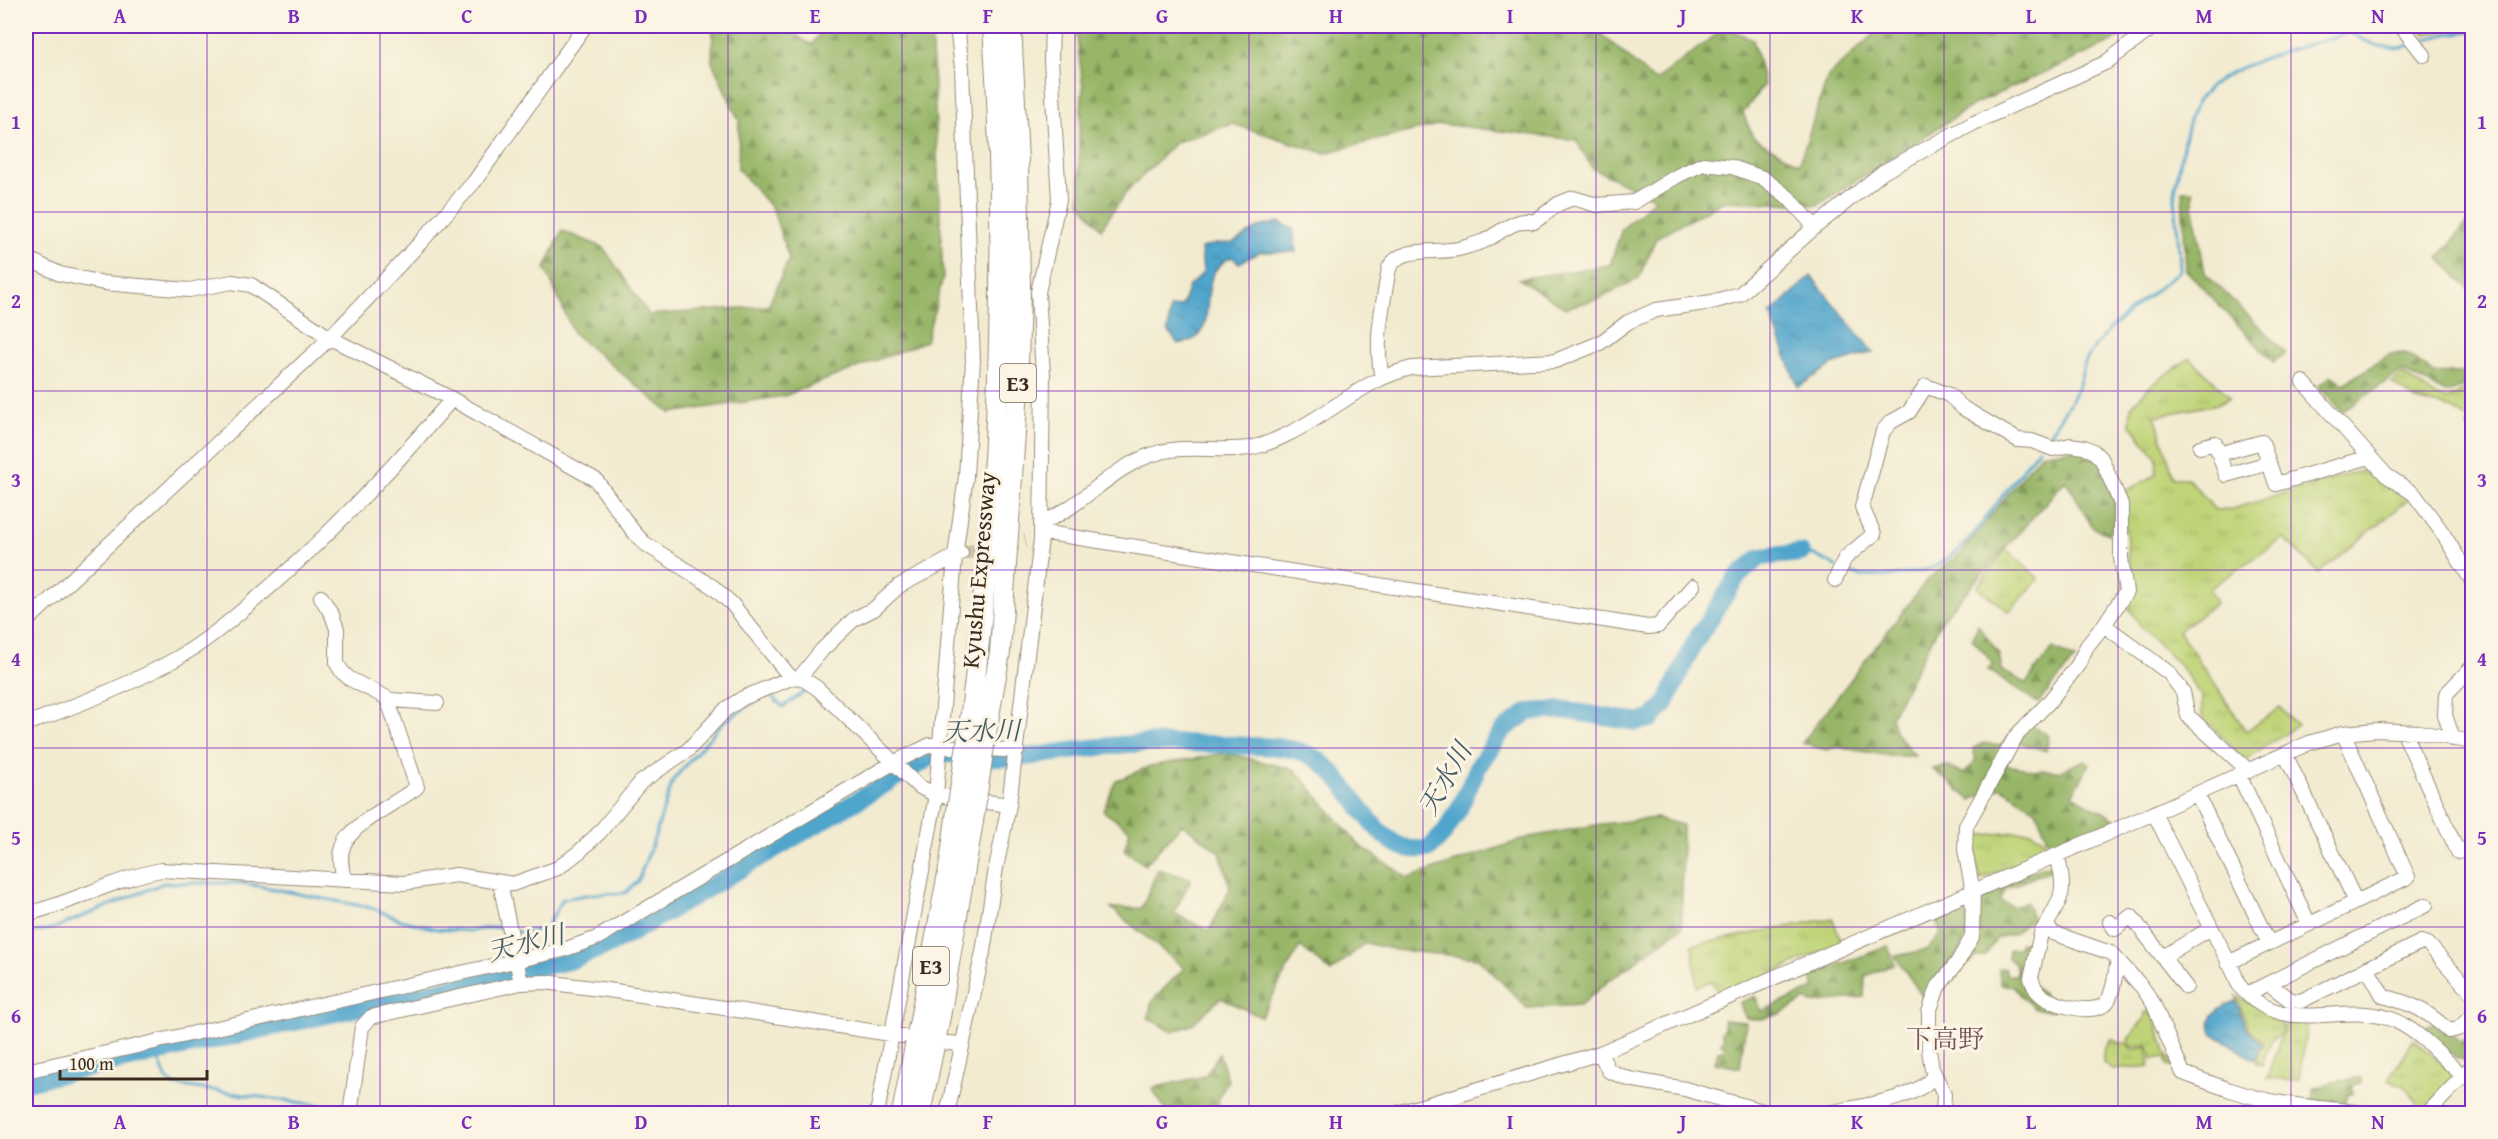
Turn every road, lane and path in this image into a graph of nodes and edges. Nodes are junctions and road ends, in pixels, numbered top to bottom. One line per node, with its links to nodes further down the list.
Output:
1 (585, 26): 11 (street)
2 (957, 26): 21 (street)
3 (993, 26): 35 (highway, Kyushu Expressway / E3)
4 (1011, 26): 35 (highway, Kyushu Expressway / E3)
5 (1052, 26): 19 (street)
6 (2155, 26): 9 (street)
7 (2401, 26): 8 (street)
8 (2424, 55)
9 (1815, 226): 12 (street); 12 (street)
10 (26, 258): 11 (street)
11 (330, 338): 14 (street); 26 (street)
12 (1382, 378): 19 (street)
13 (2303, 382): 17 (street)
14 (452, 399): 29 (street); 32 (street)
15 (2200, 447): 16 (street)
16 (2219, 454): 18 (street); 18 (street)
17 (2369, 457): 18 (street); 23 (street)
18 (2269, 463)
19 (1041, 532): 20 (street); 24 (street); 38 (street)
20 (1026, 541)
21 (959, 554): 29 (street); 37 (street)
22 (1834, 580): 27 (street)
23 (2472, 581)
24 (1693, 586)
25 (321, 597): 30 (street)
26 (26, 622)
27 (2104, 626): 42 (street); 52 (street)
28 (2472, 667): 36 (street)
29 (796, 677): 41 (street); 51 (street)
30 (387, 698): 31 (street); 50 (street)
31 (436, 704)
32 (26, 724)
33 (2403, 731): 34 (street); 36 (street); 48 (street)
34 (2343, 733): 39 (street); 53 (street)
35 (976, 738): 47 (highway, Kyushu Expressway / E3, bridge)
36 (2464, 741): 40 (street)
37 (942, 746): 38 (street); 41 (street); 44 (street)
38 (1017, 751): 45 (street)
39 (2285, 754): 42 (street); 53 (street)
40 (2472, 755)
41 (893, 763): 44 (street); 62 (street)
42 (2244, 773): 43 (street); 57 (street)
43 (2197, 794): 46 (street); 60 (street)
44 (936, 795): 45 (street); 72 (street)
45 (1009, 805): 74 (street)
46 (2154, 813): 49 (street); 59 (street)
47 (965, 820): 81 (highway, Kyushu Expressway / E3); 82 (highway, Kyushu Expressway / E3)
48 (2472, 846)
49 (2057, 855): 52 (street); 58 (street)
50 (344, 880): 51 (street); 55 (street)
51 (500, 883): 62 (street)
52 (1973, 892): 75 (street); 78 (street)
53 (2356, 902): 57 (street)
54 (2426, 905): 67 (street)
55 (26, 914)
56 (2110, 922): 61 (street)
57 (2309, 924): 60 (street)
58 (2046, 925): 63 (street); 63 (street)
59 (2211, 928): 61 (street); 64 (street)
60 (2269, 943): 64 (street)
61 (2163, 957): 68 (street)
62 (515, 960): 66 (street); 76 (street)
63 (2118, 961): 88 (street)
64 (2228, 963): 70 (street)
65 (2367, 968): 67 (street); 69 (street); 71 (street)
66 (521, 983): 72 (street); 79 (street)
67 (2269, 984): 70 (street)
68 (2186, 987)
69 (2472, 993)
70 (2247, 994): 77 (street)
71 (2472, 1016)
72 (898, 1035): 80 (street)
73 (947, 1042): 74 (street)
74 (962, 1044): 83 (street)
75 (1600, 1053): 84 (street); 85 (street)
76 (26, 1071)
77 (2469, 1073): 89 (street)
78 (1934, 1075): 86 (street); 87 (street)
79 (350, 1113)
80 (877, 1113)
81 (903, 1113)
82 (920, 1113)
83 (946, 1113)
84 (1395, 1113)
85 (1773, 1113)
86 (1823, 1113)
87 (1943, 1113)
88 (2369, 1113)
89 (2427, 1113)

